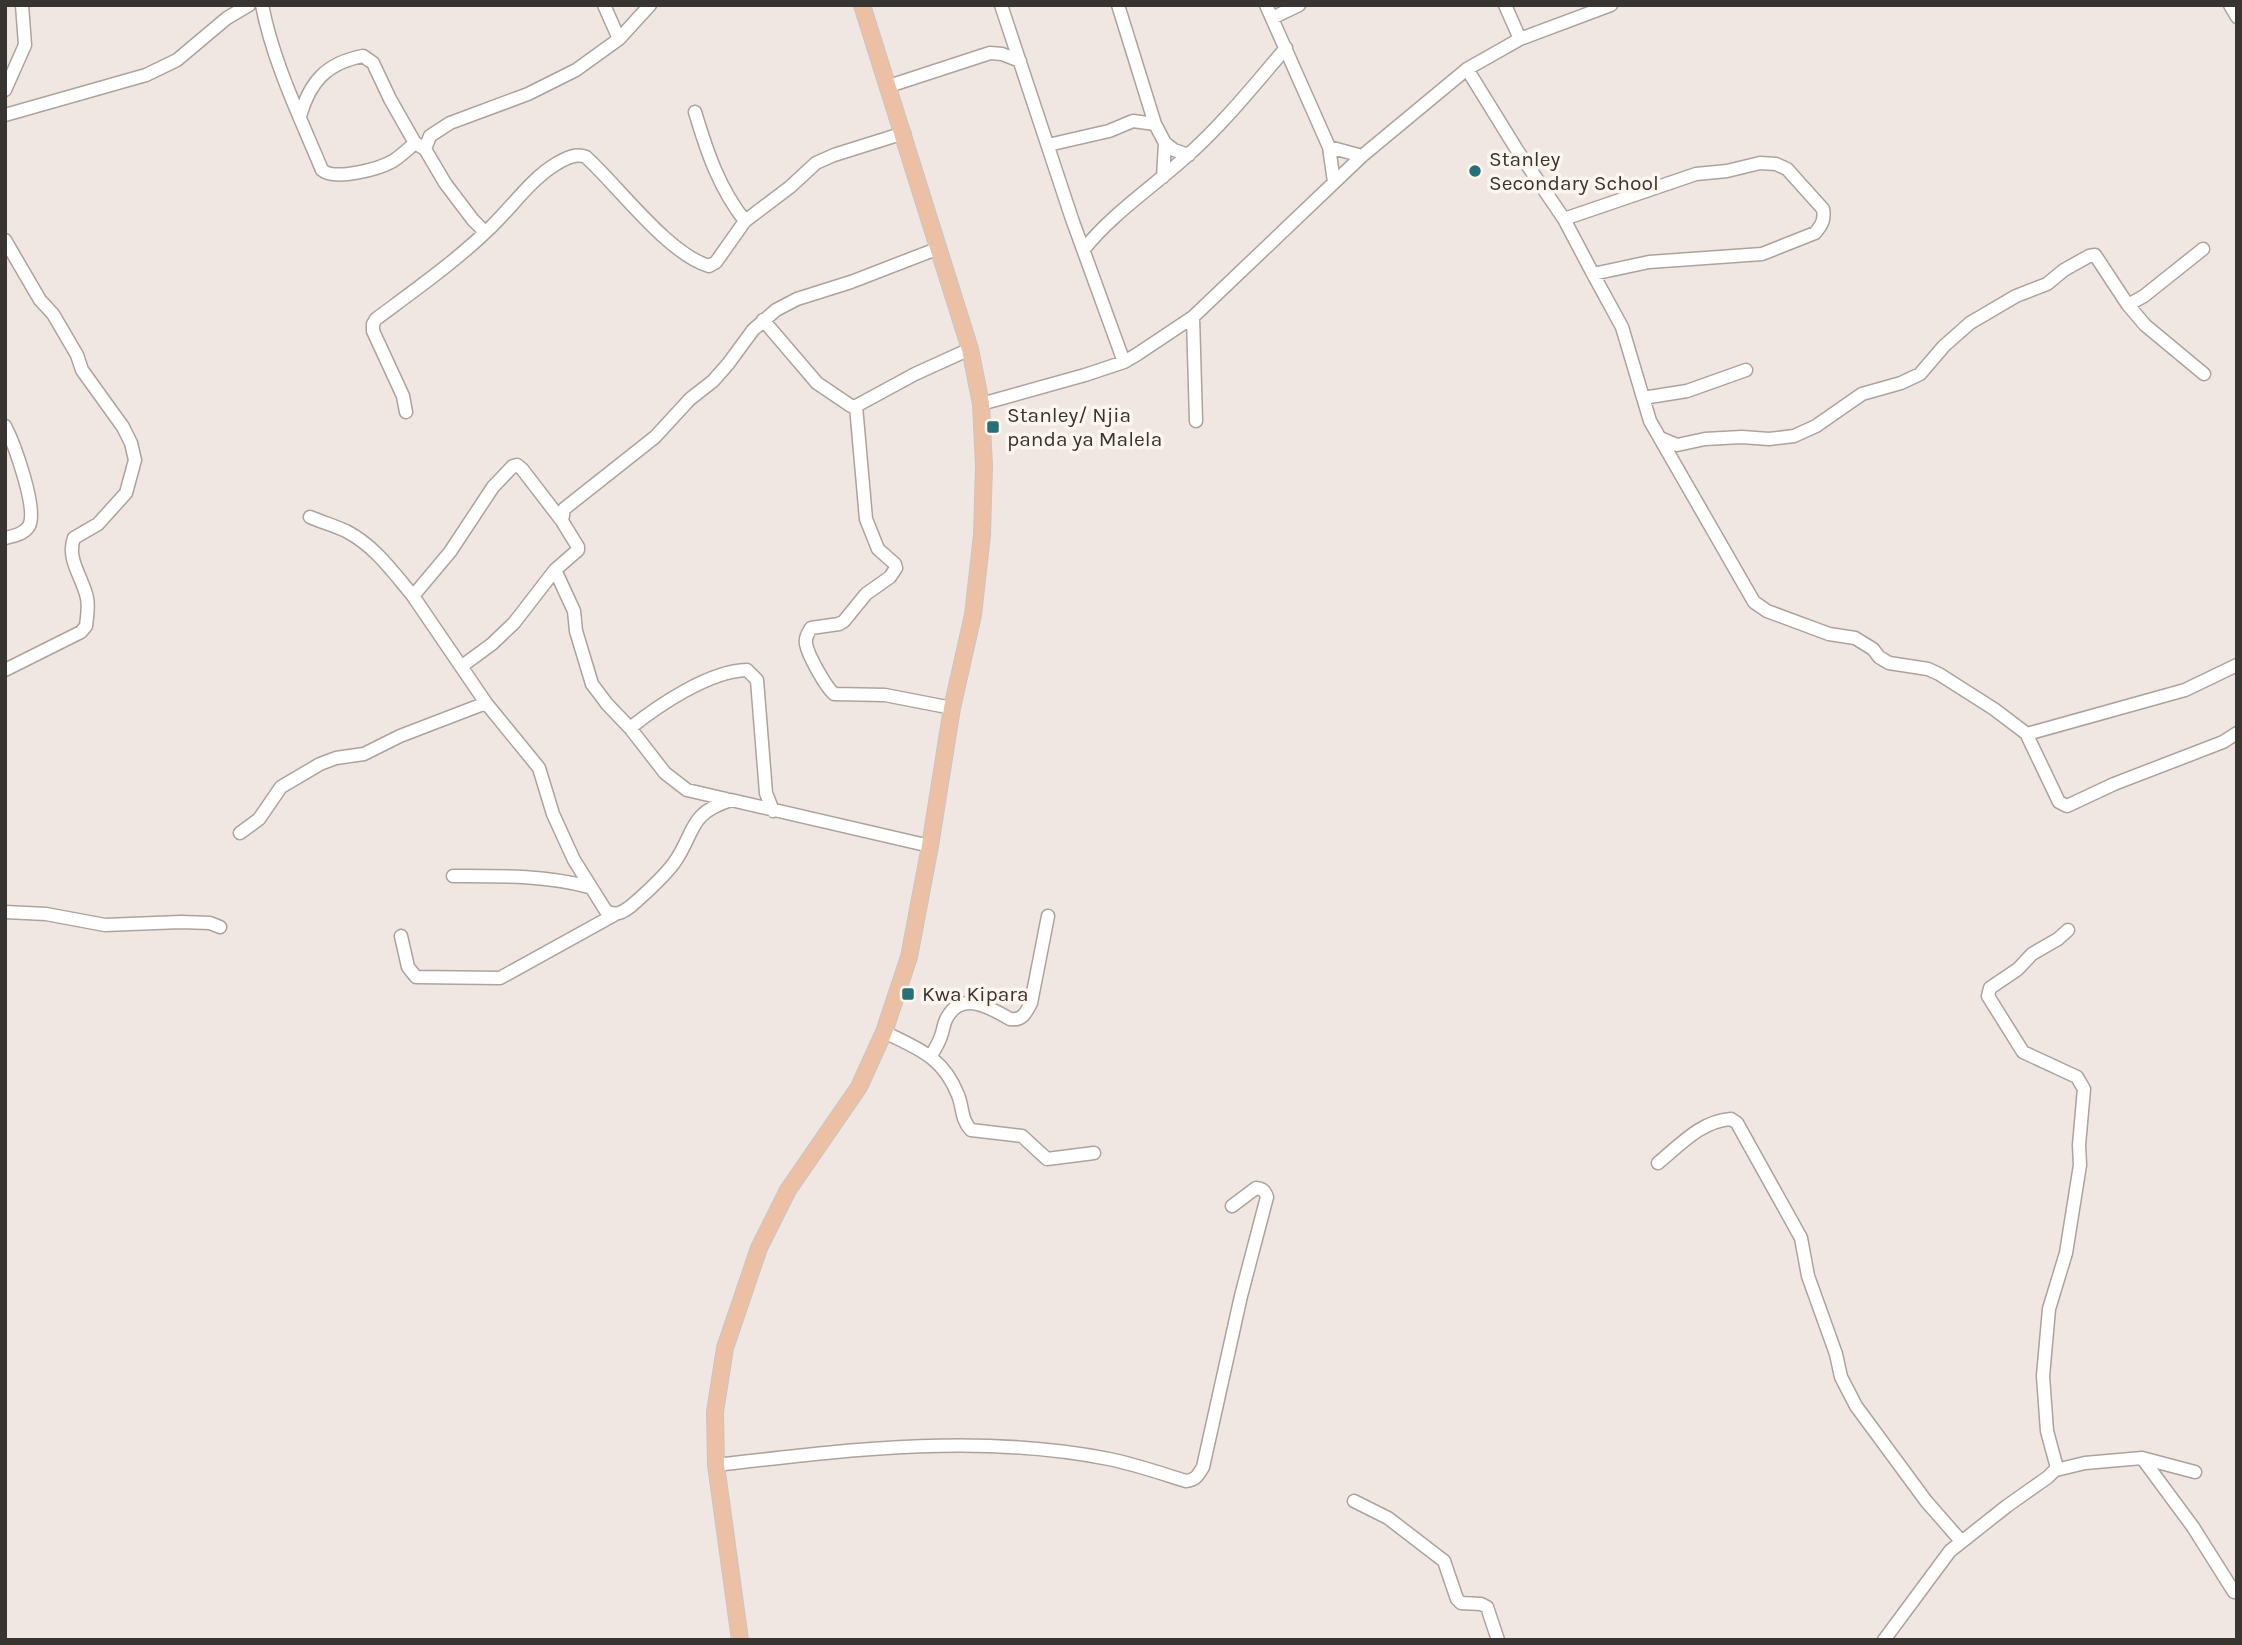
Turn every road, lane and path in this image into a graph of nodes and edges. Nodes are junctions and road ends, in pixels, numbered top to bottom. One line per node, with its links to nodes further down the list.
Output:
1 (22, 5): 23 (street)
2 (249, 5): 25 (street)
3 (262, 5): 26 (street)
4 (604, 5): 17 (street)
5 (650, 5): 17 (street)
6 (862, 5): 22 (main road)
7 (1001, 5): 15 (street)
8 (1118, 5): 27 (street)
9 (1299, 5): 13 (street)
10 (1505, 5): 16 (street)
11 (1611, 5): 16 (street)
12 (2230, 5): 14 (street)
13 (1269, 11): 18 (street)
14 (2237, 17)
15 (1010, 32): 19 (street); 20 (street)
16 (1520, 38): 21 (street)
17 (619, 39): 31 (street)
18 (1286, 48): 32 (street); 33 (street)
19 (990, 53): 20 (street); 22 (street)
20 (1020, 61): 30 (street)
21 (1467, 69): 34 (street); 37 (street)
22 (889, 86): 28 (main road)
23 (5, 90)
24 (695, 112): 38 (street)
25 (5, 115)
26 (300, 116): 31 (street); 31 (street)
27 (1155, 124): 29 (street); 30 (street)
28 (904, 134): 38 (street); 41 (main road)
29 (1165, 143): 33 (street); 35 (street)
30 (1048, 145): 42 (street)
31 (420, 146): 39 (street)
32 (1329, 146): 34 (street); 36 (street)
33 (1189, 155): 35 (street)
34 (1362, 156): 36 (street)
35 (1164, 177): 42 (street)
36 (1334, 182): 46 (street)
37 (1564, 219): 44 (street); 44 (street)
38 (745, 221): 39 (street)
39 (485, 232): 55 (street)
40 (5, 240): 66 (street)
41 (939, 248): 47 (street); 48 (main road)
42 (1084, 249): 49 (street)
43 (2203, 249): 45 (street)
44 (1594, 274): 52 (street)
45 (2128, 305): 51 (street); 58 (street)
46 (1193, 317): 49 (street); 56 (street)
47 (764, 320): 54 (street); 60 (street)
48 (970, 349): 53 (main road); 54 (street)
49 (1124, 362): 53 (street)
50 (1746, 370): 52 (street)
51 (2204, 374)
52 (1643, 398): 58 (street)
53 (981, 404): 68 (main road)
54 (856, 406): 68 (street)
55 (406, 412)
56 (1196, 421)
57 (5, 426): 61 (street)
58 (1660, 437): 70 (street)
59 (310, 517): 63 (street)
60 (562, 521): 62 (street); 63 (street)
61 (5, 538)
62 (555, 570): 65 (street); 69 (street)
63 (413, 596): 65 (street)
64 (2237, 665): 70 (street)
65 (462, 666): 67 (street)
66 (5, 670)
67 (486, 703): 74 (street); 77 (street)
68 (952, 708): 75 (main road)
69 (630, 728): 72 (street); 73 (street)
70 (2026, 733): 71 (street)
71 (2237, 733)
72 (731, 800): 73 (street); 79 (street)
73 (773, 811): 75 (street)
74 (240, 833)
75 (930, 846): 84 (main road)
76 (453, 876): 77 (street)
77 (589, 887): 79 (street)
78 (5, 912): 81 (street)
79 (614, 915): 83 (street)
80 (1048, 916): 85 (street)
81 (220, 927)
82 (2068, 930): 91 (street)
83 (401, 936)
84 (884, 1032): 85 (street); 90 (main road)
85 (931, 1056): 86 (street)
86 (1094, 1153)
87 (1658, 1163): 94 (street)
88 (1232, 1206): 90 (street)
89 (2141, 1458): 91 (street); 92 (street); 95 (street)
90 (716, 1465): 96 (main road)
91 (2056, 1470): 94 (street)
92 (2195, 1472)
93 (1354, 1501): 97 (street)
94 (1961, 1541): 98 (street)
95 (2234, 1592)
96 (740, 1640)
97 (1498, 1640)
98 (1884, 1640)

